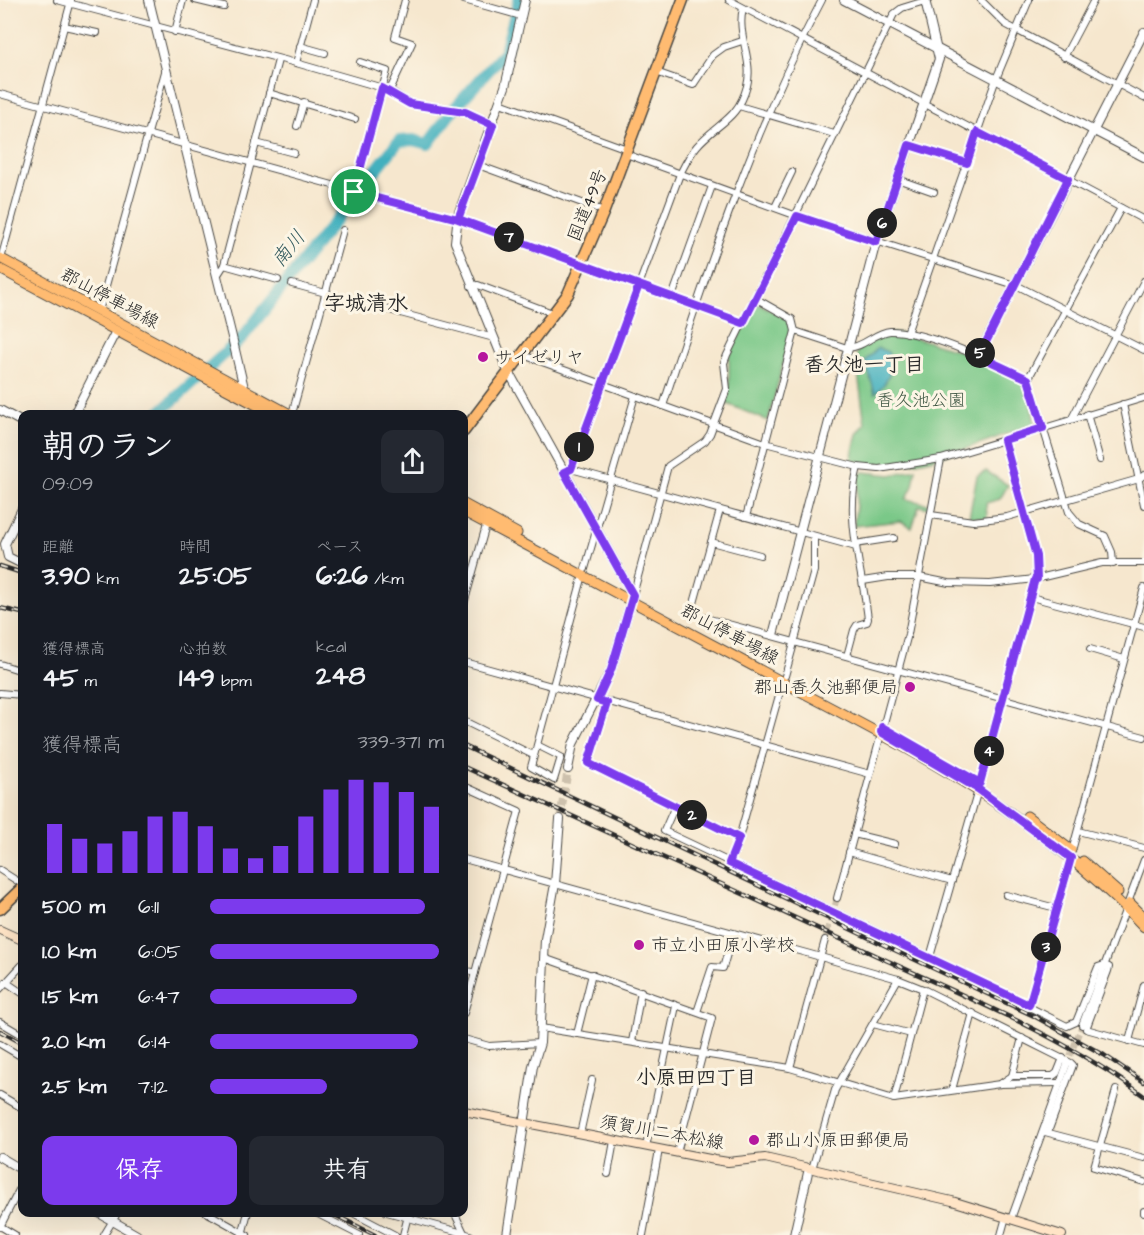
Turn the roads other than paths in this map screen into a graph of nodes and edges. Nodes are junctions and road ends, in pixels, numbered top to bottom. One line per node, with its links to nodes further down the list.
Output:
1 (57, 0): 17 (street)
2 (149, 0): 23 (street)
3 (183, 0): 25 (street)
4 (195, 0): 18 (street)
5 (313, 0): 30 (street)
6 (405, 0): 42 (street)
7 (464, 0): 20 (street)
8 (525, 0): 20 (street)
9 (683, 0): 38 (highway, 国道49号)
10 (729, 0): 19 (street)
11 (822, 0): 28 (street)
12 (844, 0): 21 (street)
13 (926, 0): 21 (street); 31 (street)
14 (981, 0): 24 (street)
15 (1029, 0): 24 (street)
16 (1094, 0): 33 (street)
17 (71, 2): 22 (street); 23 (street)
18 (224, 7)
19 (743, 8): 28 (street); 29 (street)
20 (521, 16): 47 (street)
21 (889, 24): 31 (street); 39 (street)
22 (64, 26): 27 (street); 49 (street)
23 (156, 27): 25 (street); 37 (street)
24 (1016, 30): 33 (street); 40 (street)
25 (175, 32): 34 (street)
26 (1144, 32): 41 (street)
27 (97, 33)
28 (801, 39): 39 (street); 51 (street)
29 (742, 41): 38 (street); 50 (street)
30 (300, 46): 32 (street); 36 (street)
31 (938, 49): 40 (street); 48 (street)
32 (326, 53)
33 (1064, 57): 41 (street)
34 (278, 60): 36 (street); 43 (street)
35 (360, 62): 42 (street)
36 (296, 63): 42 (street)
37 (166, 68): 58 (street); 60 (street)
38 (656, 72): 62 (highway, 国道49号)
39 (865, 73): 48 (street); 57 (street)
40 (996, 79): 55 (street); 56 (street)
41 (1117, 84): 45 (street); 55 (street)
42 (386, 89): 53 (street); 73 (street)
43 (269, 93): 46 (street); 59 (street)
44 (0, 94): 49 (street)
45 (1144, 98)
46 (304, 102): 52 (street); 54 (street)
47 (500, 103): 53 (street); 62 (street)
48 (923, 103): 56 (street); 61 (street)
49 (43, 106): 58 (street); 84 (street)
50 (739, 106): 51 (street); 69 (street)
51 (768, 115): 57 (street); 75 (street)
52 (355, 118)
53 (493, 125): 67 (street)
54 (297, 126)
55 (1093, 130): 64 (street); 71 (street)
56 (977, 132): 66 (street); 71 (street)
57 (834, 134): 79 (street)
58 (146, 136): 60 (street); 101 (street)
59 (256, 143): 63 (street); 65 (street)
60 (184, 145): 65 (street); 89 (street)
61 (909, 145): 66 (street); 70 (street)
62 (626, 152): 69 (street); 78 (highway, 国道49号)
63 (294, 153)
64 (1144, 157)
65 (250, 163): 73 (street); 87 (street)
66 (967, 163): 85 (street)
67 (478, 165): 78 (street); 80 (street)
68 (792, 172): 76 (street)
69 (680, 174): 72 (street); 93 (street)
70 (897, 179): 74 (street); 83 (street)
71 (1068, 179): 77 (street); 94 (street)
72 (712, 186): 75 (street); 97 (street)
73 (354, 192): 80 (street)
74 (934, 192)
75 (734, 193): 76 (street); 99 (street)
76 (775, 207): 79 (street)
77 (1121, 208): 81 (street); 100 (street)
78 (604, 211): 86 (highway, 国道49号)
79 (797, 216): 83 (street); 98 (street)
80 (458, 219): 86 (street); 95 (street)
81 (1144, 220)
82 (343, 230): 96 (street)
83 (876, 242): 85 (street); 109 (street)
84 (0, 258): 101 (main road, 郡山停車場線)
85 (934, 260): 94 (street); 106 (street)
86 (582, 263): 93 (street); 102 (highway, 国道49号)
87 (224, 264): 89 (street); 90 (street)
88 (0, 269): 105 (main road, 郡山停車場線)
89 (217, 276): 117 (street)
90 (278, 280)
91 (1144, 281): 107 (street)
92 (292, 284): 96 (street)
93 (639, 285): 97 (street); 116 (street)
94 (1014, 285): 100 (street); 112 (street)
95 (471, 286): 102 (street); 108 (street)
96 (325, 294): 108 (street); 126 (street)
97 (672, 297): 99 (street)
98 (756, 298): 103 (street); 104 (street)
99 (696, 305): 103 (street); 121 (street)
100 (1065, 310): 107 (street); 115 (street)
101 (99, 311): 113 (main road, 郡山停車場線)
102 (556, 314): 111 (highway, 国道49号)
103 (743, 323): 130 (street)
104 (795, 330): 109 (street); 134 (street)
105 (116, 331): 113 (main road, 郡山停車場線); 123 (street)
106 (907, 333): 109 (street); 112 (street)
107 (1116, 335): 110 (street); 128 (street)
108 (494, 338): 114 (street)
109 (847, 348): 135 (street)
110 (1144, 350)
111 (523, 355): 114 (highway, 国道49号); 116 (street)
112 (979, 356): 115 (street)
113 (206, 373): 117 (main road, 郡山停車場線)
114 (510, 374): 131 (highway, 国道49号); 139 (street)
115 (1028, 379): 132 (street)
116 (602, 384): 118 (street); 139 (street)
117 (242, 392): 124 (main road, 郡山停車場線); 125 (main road, 郡山停車場線)
118 (635, 396): 121 (street); 141 (street)
119 (1144, 398): 120 (street)
120 (1123, 404): 127 (street); 140 (street)
121 (663, 406): 130 (street)
122 (0, 410): 129 (street)
123 (76, 410)
124 (267, 410)
125 (282, 410)
126 (292, 410)
127 (1087, 414): 128 (street); 137 (street)
128 (1072, 418): 132 (street)
129 (18, 420)
130 (715, 425): 134 (street); 142 (street)
131 (468, 426)
132 (1043, 428): 133 (street); 143 (street)
133 (1004, 440): 136 (street); 147 (street)
134 (765, 443): 135 (street); 151 (street)
135 (818, 455): 138 (street); 154 (street)
136 (941, 459): 138 (street); 149 (street)
137 (1100, 460)
138 (858, 466): 158 (street)
139 (567, 470): 141 (street); 153 (street)
140 (1141, 477): 143 (street); 144 (street)
141 (609, 480): 142 (street); 153 (street)
142 (662, 495): 146 (street); 170 (street)
143 (1065, 500): 147 (street); 162 (street)
144 (1144, 505)
145 (468, 507): 152 (main road, 郡山停車場線)
146 (720, 510): 151 (street); 157 (street)
147 (1024, 512): 149 (street); 165 (street)
148 (468, 514): 152 (main road, 郡山停車場線)
149 (932, 515): 164 (street)
150 (18, 517): 160 (street)
151 (746, 517): 154 (street)
152 (487, 521): 163 (main road, 郡山停車場線); 168 (street)
153 (596, 529): 163 (street); 170 (street)
154 (800, 534): 155 (street); 173 (street)
155 (814, 537): 158 (street); 174 (street)
156 (894, 538): 158 (street)
157 (711, 542): 159 (street); 173 (street)
158 (855, 546): 166 (street)
159 (760, 555)
160 (18, 562)
161 (1144, 563): 162 (street)
162 (1113, 564): 165 (street)
163 (584, 572): 170 (main road, 郡山停車場線); 183 (street)
164 (919, 577): 165 (street); 166 (street); 181 (street)
165 (1036, 579): 169 (street)
166 (863, 581): 176 (street)
167 (1144, 588): 171 (street)
168 (468, 590)
169 (1031, 597): 171 (street); 186 (street)
170 (632, 598): 182 (main road, 郡山停車場線); 187 (street)
171 (1134, 624): 172 (street); 177 (street)
172 (1144, 627)
173 (773, 635): 174 (street)
174 (794, 642): 176 (street); 182 (street)
175 (1090, 650): 177 (street)
176 (847, 656): 181 (street)
177 (1124, 659): 190 (street)
178 (468, 663): 183 (street)
179 (0, 664): 180 (street)
180 (18, 670)
181 (898, 670): 186 (street); 191 (street)
182 (784, 679): 191 (main road, 郡山停車場線); 194 (street)
183 (552, 688): 187 (street); 193 (street)
184 (1, 694): 185 (street)
185 (18, 695)
186 (1002, 699): 190 (street); 198 (street)
187 (597, 700): 188 (street); 196 (street)
188 (607, 703): 194 (street); 200 (street)
189 (468, 724): 195 (street)
190 (1106, 727): 192 (street); 202 (street)
191 (882, 730): 197 (street); 198 (main road, 郡山停車場線)
192 (1144, 737)
193 (537, 745): 195 (street); 195 (street)
194 (766, 745): 197 (street); 204 (street)
195 (533, 755)
196 (568, 769)
197 (870, 774): 203 (street)
198 (979, 786): 208 (main road, 郡山停車場線); 215 (street)
199 (468, 788): 213 (street)
200 (675, 806): 204 (street); 211 (street)
201 (560, 819): 216 (street)
202 (1078, 831): 206 (street); 208 (street)
203 (854, 834): 205 (street); 207 (street)
204 (739, 838): 211 (street)
205 (895, 844)
206 (1144, 848)
207 (849, 852): 215 (street); 219 (street)
208 (1072, 855): 220 (main road, 郡山停車場線); 221 (street)
209 (1144, 860): 220 (street)
210 (468, 861): 213 (street)
211 (729, 863): 230 (street)
212 (0, 870): 214 (street)
213 (503, 871): 216 (street); 234 (street)
214 (18, 881)
215 (952, 881): 230 (street)
216 (555, 884): 226 (street); 231 (street)
217 (18, 892): 222 (highway)
218 (1006, 896): 221 (street)
219 (837, 898)
220 (1128, 905): 223 (main road, 郡山停車場線); 224 (main road, 郡山停車場線); 250 (street)
221 (1056, 908): 244 (street)
222 (0, 909)
223 (1144, 917)
224 (1144, 927)
225 (0, 930): 227 (main road)
226 (734, 933): 229 (street); 246 (street)
227 (18, 938)
228 (825, 940): 229 (street)
229 (821, 957): 236 (street); 267 (street)
230 (930, 957): 244 (street)
231 (544, 958): 235 (street); 251 (street)
232 (18, 969): 237 (street)
233 (468, 971): 234 (street)
234 (475, 974): 243 (street)
235 (592, 974): 242 (street); 253 (street)
236 (898, 979): 240 (street); 249 (street)
237 (6, 982): 239 (street); 241 (street)
238 (1144, 985): 257 (street)
239 (0, 989)
240 (923, 989): 247 (street); 254 (street)
241 (18, 990)
242 (641, 991): 245 (street); 258 (street)
243 (468, 999)
244 (1029, 1005): 250 (street)
245 (676, 1006): 246 (street); 262 (street)
246 (697, 1012): 263 (street)
247 (972, 1013): 255 (street); 273 (street)
248 (0, 1022): 252 (street)
249 (873, 1024): 254 (street); 270 (street)
250 (1081, 1026): 257 (street)
251 (541, 1028): 253 (street); 259 (street)
252 (18, 1033)
253 (577, 1034): 258 (street)
254 (911, 1034): 276 (street)
255 (1022, 1038): 265 (street); 268 (street)
256 (468, 1040): 259 (street)
257 (1129, 1041): 261 (street)
258 (632, 1042): 262 (street)
259 (540, 1043): 279 (street)
260 (0, 1044): 264 (street)
261 (1144, 1046)
262 (668, 1048): 263 (street); 284 (street)
263 (702, 1054): 267 (street); 286 (street)
264 (18, 1055)
265 (1063, 1058): 268 (street); 280 (street)
266 (1067, 1064): 271 (street)
267 (790, 1068): 270 (street)
268 (1012, 1076): 272 (street)
269 (592, 1080): 281 (street)
270 (839, 1083): 276 (street); 290 (street)
271 (1060, 1083): 272 (street); 280 (street)
272 (1000, 1084): 273 (street)
273 (952, 1090): 276 (street)
274 (1116, 1090): 283 (street)
275 (0, 1095): 277 (street)
276 (894, 1099)
277 (18, 1106)
278 (468, 1112): 279 (main road, 須賀川二本松線)
279 (524, 1124): 281 (main road, 須賀川二本松線); 314 (street)
280 (1045, 1131): 283 (street); 303 (street)
281 (580, 1134): 282 (main road, 須賀川二本松線)
282 (614, 1141): 284 (main road, 須賀川二本松線); 291 (street)
283 (1100, 1146): 288 (street); 292 (street)
284 (646, 1147): 285 (main road, 須賀川二本松線)
285 (659, 1150): 286 (main road, 須賀川二本松線); 315 (street)
286 (677, 1153): 290 (main road, 須賀川二本松線)
287 (0, 1157): 289 (street)
288 (1144, 1158)
289 (18, 1168)
290 (810, 1169): 303 (main road, 須賀川二本松線); 316 (street)
291 (608, 1174)
292 (1144, 1182)
293 (18, 1192): 305 (street)
294 (105, 1217): 304 (street)
295 (115, 1217): 304 (street)
296 (215, 1217): 306 (street)
297 (248, 1217): 306 (street)
298 (324, 1217): 310 (street)
299 (361, 1217): 311 (street)
300 (408, 1217): 312 (street)
301 (414, 1217): 313 (street)
302 (457, 1217): 313 (street)
303 (1009, 1218): 317 (street); 318 (main road, 須賀川二本松線)
304 (112, 1221): 308 (street); 309 (street)
305 (0, 1227): 307 (street)
306 (244, 1234)
307 (15, 1235)
308 (104, 1235)
309 (137, 1235)
310 (359, 1235)
311 (395, 1235)
312 (403, 1235)
313 (466, 1235)
314 (507, 1235)
315 (643, 1235)
316 (794, 1235)
317 (1001, 1235)
318 (1062, 1235)

